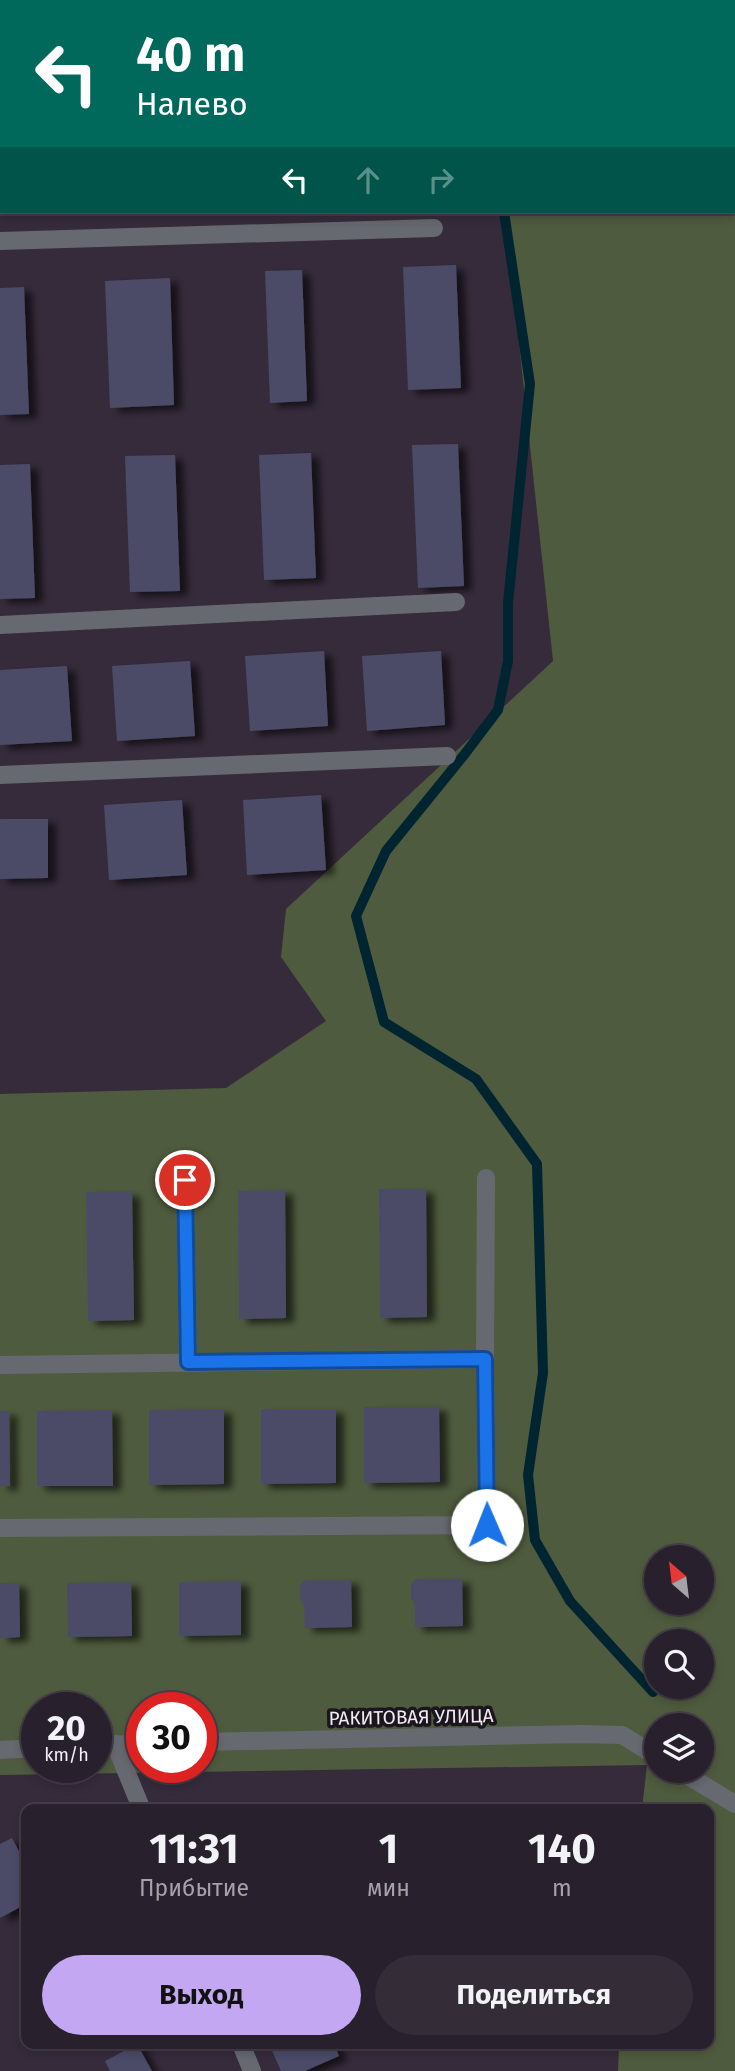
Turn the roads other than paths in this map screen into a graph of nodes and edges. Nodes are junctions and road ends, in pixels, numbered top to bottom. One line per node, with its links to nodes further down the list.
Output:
1 (434, 228): 2 (street)
2 (0, 241)
3 (456, 602): 4 (street)
4 (0, 625)
5 (447, 756): 6 (street)
6 (0, 775)
7 (486, 1178): 9 (street)
8 (185, 1180): 10 (street)
9 (485, 1359): 10 (street); 12 (street)
10 (188, 1362): 11 (street)
11 (0, 1364)
12 (0, 1528)
13 (217, 1742): 18 (street, РАКИТОВАЯ УЛИЦА)
14 (112, 1744): 15 (street)
15 (115, 1744): 16 (street); 21 (street)
16 (126, 1744)
17 (21, 1749): 19 (street)
18 (644, 1749)
19 (0, 1750)
20 (700, 1783): 22 (street)
21 (140, 1804)
22 (735, 1804)
23 (243, 2049): 24 (street)
24 (252, 2071)

